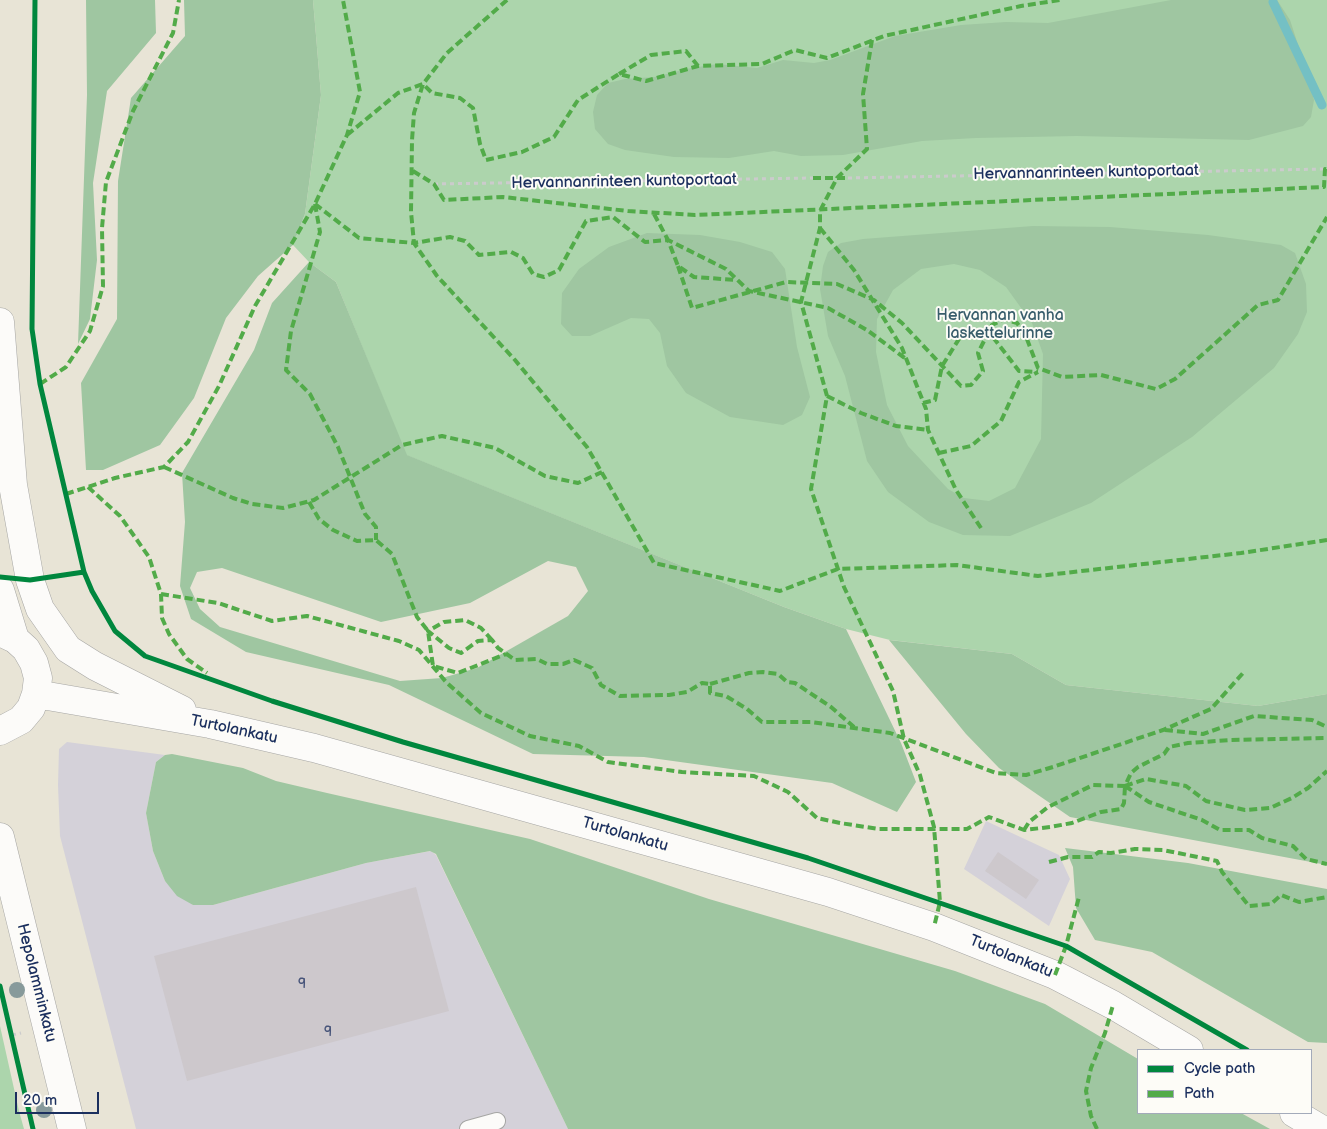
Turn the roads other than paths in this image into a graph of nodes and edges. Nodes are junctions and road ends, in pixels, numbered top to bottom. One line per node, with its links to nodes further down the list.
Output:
1 (0, 322): 5 (main road)
2 (0, 590): 3 (main road)
3 (7, 635): 4 (main road)
4 (36, 694): 5 (main road, Turtolankatu); 6 (main road)
5 (210, 724): 8 (main road, Turtolankatu)
6 (0, 731)
7 (0, 837): 11 (main road, Hepolamminkatu)
8 (1187, 1049)
9 (1296, 1114): 13 (main road)
10 (498, 1121): 12 (lane)
11 (72, 1129)
12 (468, 1129)
13 (1321, 1129)

